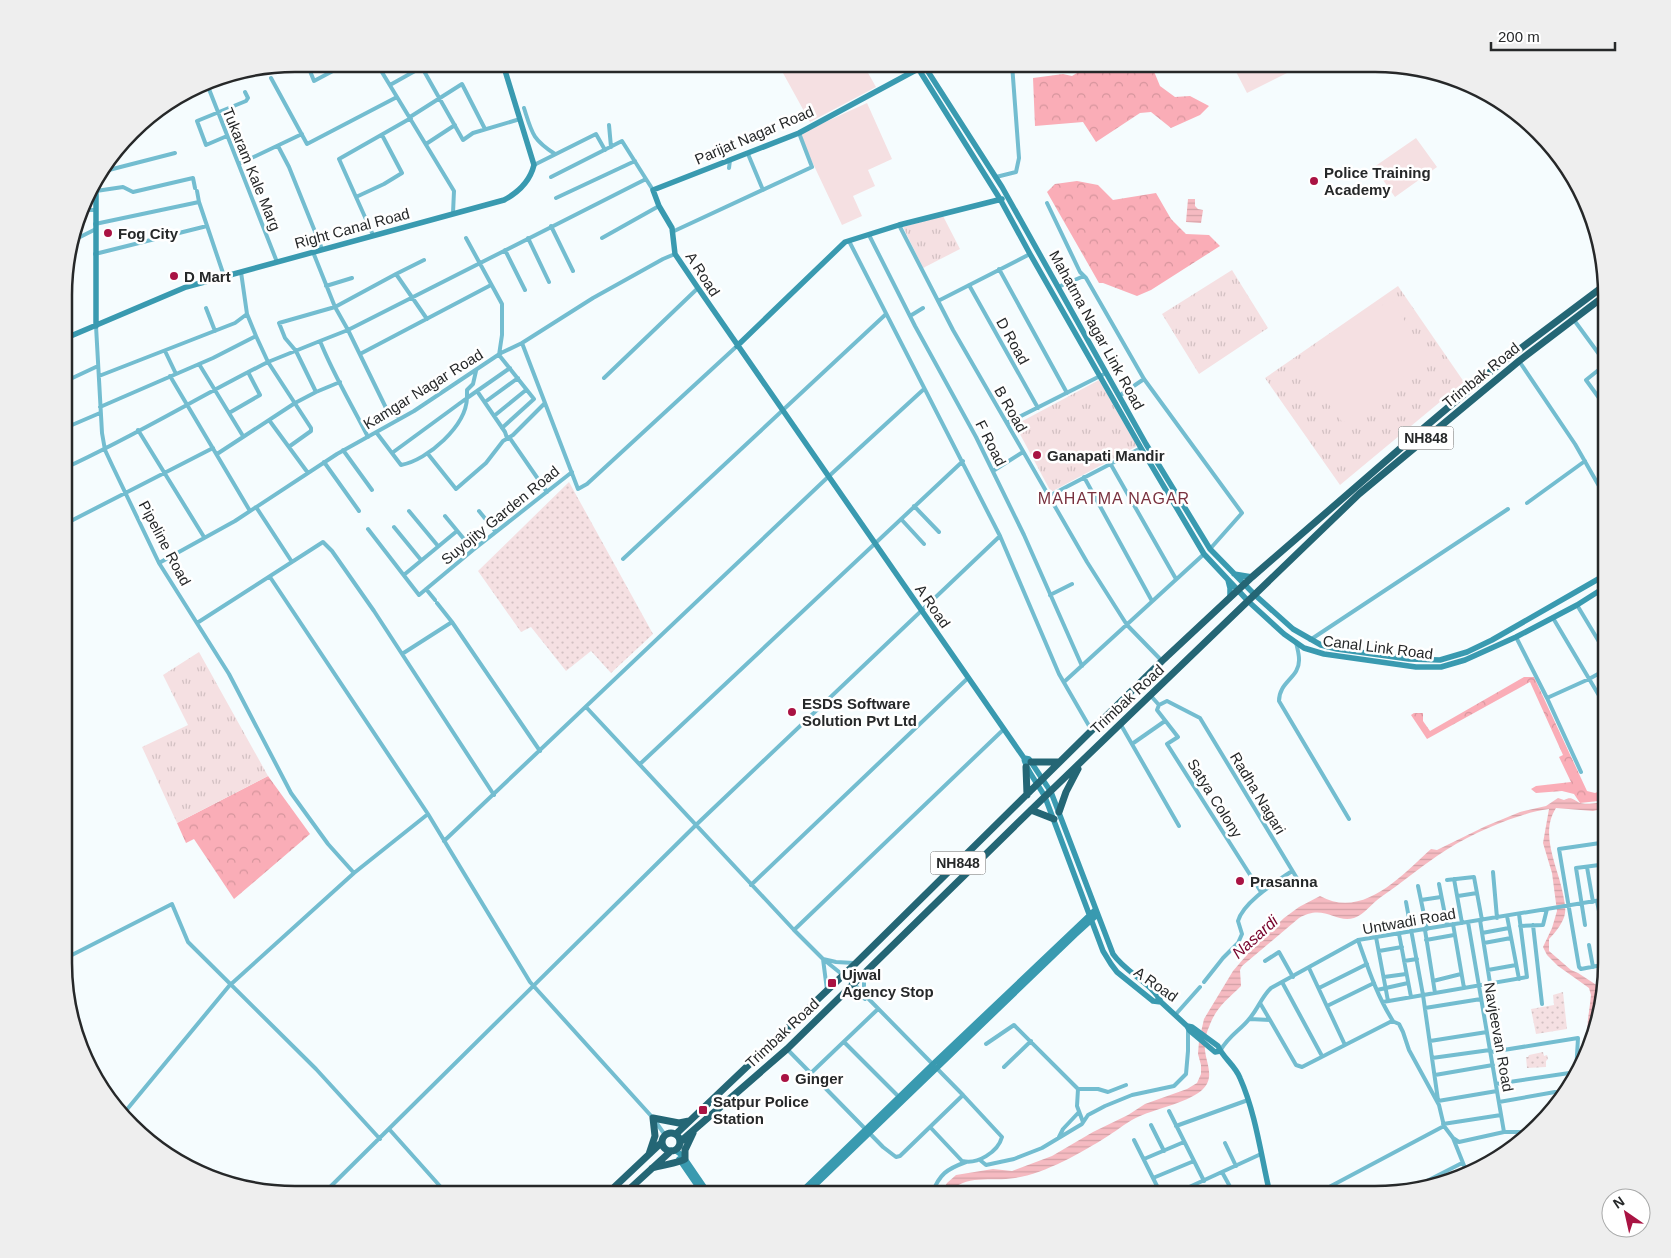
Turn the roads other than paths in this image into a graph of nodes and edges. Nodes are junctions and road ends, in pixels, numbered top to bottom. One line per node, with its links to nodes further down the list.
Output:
1 (311, 73): 2 (street)
2 (329, 73)
3 (383, 73): 12 (street)
4 (409, 73): 12 (street)
5 (426, 73): 16 (street)
6 (507, 73): 20 (street)
7 (910, 73): 24 (street, Parijat Nagar Road)
8 (925, 73): 42 (street, Mahatma Nagar Link Road)
9 (925, 73): 51 (street, Mahatma Nagar Link Road)
10 (1013, 73): 42 (street)
11 (271, 78): 25 (street)
12 (390, 86): 15 (street)
13 (209, 89): 18 (street, Tukaram Kale Marg)
14 (245, 92): 18 (street)
15 (397, 97): 19 (street); 25 (street)
16 (440, 98): 19 (street); 21 (street); 23 (street)
17 (524, 108): 33 (street)
18 (218, 113): 27 (street, Tukaram Kale Marg); 27 (street)
19 (410, 118): 26 (street); 28 (street)
20 (520, 120): 23 (street); 38 (street)
21 (455, 125): 23 (street); 28 (street)
22 (609, 125): 30 (street)
23 (484, 129)
24 (799, 133): 34 (street, Parijat Nagar Road); 45 (street)
25 (302, 134): 29 (street)
26 (382, 135): 48 (street); 48 (street)
27 (228, 136): 37 (street, Tukaram Kale Marg)
28 (426, 144): 57 (street)
29 (278, 146): 37 (street); 70 (street)
30 (611, 147): 31 (street); 36 (street)
31 (605, 150): 33 (street); 41 (street)
32 (175, 153): 40 (street)
33 (556, 154): 38 (street)
34 (748, 154): 35 (street, Parijat Nagar Road); 45 (street)
35 (730, 160): 39 (street); 44 (street, Parijat Nagar Road)
36 (635, 161): 43 (street); 50 (street)
37 (239, 164): 77 (street, Tukaram Kale Marg)
38 (534, 165): 57 (street, Right Canal Road)
39 (729, 168)
40 (111, 169)
41 (551, 177)
42 (996, 178): 49 (street, Mahatma Nagar Link Road)
43 (646, 179): 44 (street); 60 (street)
44 (653, 190): 54 (street, A Road)
45 (763, 190): 62 (street)
46 (98, 191): 52 (street)
47 (96, 196): 56 (street, Pipeline Road)
48 (356, 197): 63 (street)
49 (1008, 197): 51 (street); 90 (street, Mahatma Nagar Link Road)
50 (556, 198)
51 (1000, 199): 58 (street); 75 (street, Mahatma Nagar Link Road)
52 (199, 202): 59 (street); 61 (street)
53 (1047, 202): 84 (street)
54 (659, 206): 62 (street, A Road); 68 (street)
55 (89, 210): 56 (street)
56 (95, 210): 61 (street, Pipeline Road)
57 (453, 213): 63 (street, Right Canal Road)
58 (899, 225): 64 (street); 95 (street, B Road)
59 (207, 226): 73 (street); 83 (street)
60 (551, 226): 67 (street); 80 (street)
61 (95, 227): 65 (street); 73 (street, Pipeline Road)
62 (672, 232): 74 (street, A Road)
63 (373, 235): 70 (street, Right Canal Road)
64 (869, 235): 69 (street); 102 (street, F Road)
65 (80, 236)
66 (466, 238): 78 (street)
67 (528, 238): 71 (street); 86 (street)
68 (602, 238)
69 (849, 241): 101 (street); 112 (street)
70 (322, 249): 72 (street, Right Canal Road)
71 (505, 250): 78 (street); 92 (street)
72 (313, 252): 77 (street, Right Canal Road); 89 (street)
73 (95, 254): 105 (street, Pipeline Road)
74 (675, 254): 91 (street, A Road); 111 (street, Kamgar Nagar Road)
75 (1030, 254): 79 (street); 127 (street, Mahatma Nagar Link Road)
76 (424, 260): 82 (street)
77 (277, 262): 81 (street, Right Canal Road)
78 (479, 263): 87 (street); 94 (street)
79 (999, 269): 88 (street); 140 (street)
80 (572, 271)
81 (241, 272): 83 (street, Right Canal Road); 100 (street)
82 (396, 274): 94 (street); 97 (street)
83 (224, 276): 105 (street, Right Canal Road)
84 (1084, 276): 90 (street); 133 (street)
85 (352, 278): 89 (street)
86 (550, 282)
87 (491, 285): 103 (street); 117 (street)
88 (969, 285): 95 (street); 149 (street, D Road)
89 (326, 286): 97 (street)
90 (1058, 287): 127 (street, Mahatma Nagar Link Road)
91 (698, 288): 112 (street, A Road); 132 (street)
92 (526, 290)
93 (1598, 290): 221 (highway, Trimbak Road)
94 (412, 297): 103 (street); 106 (street)
95 (938, 301): 156 (street, B Road)
96 (1598, 301): 104 (highway, Trimbak Road / NH848)
97 (334, 307): 106 (street); 114 (street)
98 (206, 308): 107 (street)
99 (923, 308): 102 (street)
100 (247, 314): 107 (street); 109 (street)
101 (886, 315): 136 (street); 150 (street)
102 (910, 316): 178 (street, F Road)
103 (427, 319): 116 (street)
104 (1574, 320): 115 (street); 118 (highway, Trimbak Road / NH848)
105 (96, 326): 108 (street, Right Canal Road); 121 (street, Pipeline Road)
106 (348, 330): 110 (street); 116 (street)
107 (215, 331): 113 (street)
108 (72, 336)
109 (256, 336): 119 (street); 120 (street)
110 (320, 341): 114 (street); 134 (street)
111 (522, 343): 117 (street, Kamgar Nagar Road); 147 (street)
112 (737, 346): 150 (street, A Road); 180 (street, Suyojity Garden Road)
113 (164, 351): 126 (street); 128 (street)
114 (296, 351): 119 (street); 139 (street)
115 (1598, 353)
116 (360, 354): 154 (street)
117 (499, 355): 122 (street); 123 (street, Kamgar Nagar Road)
118 (1519, 361): 174 (street); 226 (highway, Trimbak Road / NH848)
119 (268, 362): 125 (street); 146 (street)
120 (200, 364): 126 (street); 135 (street)
121 (98, 366): 128 (street, Pipeline Road); 130 (street)
122 (510, 368): 131 (street); 138 (street)
123 (476, 370): 143 (street); 154 (street, Kamgar Nagar Road)
124 (1598, 371): 142 (street)
125 (248, 372): 135 (street); 152 (street)
126 (176, 374): 129 (street)
127 (1104, 374): 140 (street); 141 (street, Mahatma Nagar Link Road)
128 (99, 376): 148 (street, Pipeline Road)
129 (170, 376): 145 (street); 148 (street)
130 (72, 378)
131 (518, 378): 137 (street); 144 (street)
132 (604, 378)
133 (1144, 380): 141 (street); 210 (street)
134 (340, 382): 139 (street); 162 (street)
135 (215, 388): 145 (street); 152 (street)
136 (924, 389): 173 (street); 182 (street)
137 (526, 390): 153 (street); 158 (street)
138 (477, 391): 143 (street); 144 (street)
139 (316, 392): 146 (street)
140 (1067, 393): 149 (street)
141 (1117, 397): 166 (street, Mahatma Nagar Link Road); 210 (street, Mahatma Nagar Link Road)
142 (1598, 397)
143 (467, 398): 171 (street); 172 (street)
144 (485, 402): 153 (street)
145 (188, 403): 159 (street); 165 (street)
146 (295, 403): 155 (street); 164 (street)
147 (545, 403): 163 (street); 180 (street)
148 (100, 407): 151 (street, Pipeline Road)
149 (1038, 408): 156 (street)
150 (782, 410): 182 (street, A Road); 213 (street)
151 (100, 413): 157 (street); 167 (street, Pipeline Road)
152 (229, 413): 161 (street)
153 (494, 416): 158 (street)
154 (402, 418): 160 (street, Kamgar Nagar Road)
155 (269, 420): 161 (street); 164 (street)
156 (1007, 424): 169 (street, B Road)
157 (72, 425)
158 (502, 428): 163 (street)
159 (138, 430): 167 (street); 181 (street)
160 (376, 432): 162 (street, Kamgar Nagar Road); 171 (street)
161 (243, 436): 170 (street)
162 (368, 437): 168 (street, Kamgar Nagar Road)
163 (509, 437): 172 (street); 186 (street)
164 (290, 446): 179 (street)
165 (213, 448): 170 (street); 181 (street)
166 (1141, 448): 176 (street); 212 (street, Mahatma Nagar Link Road)
167 (105, 450): 177 (street); 187 (street, Pipeline Road)
168 (344, 450): 175 (street, Kamgar Nagar Road); 185 (street)
169 (1023, 452): 178 (street); 188 (street, B Road)
170 (217, 454): 193 (street)
171 (392, 454): 172 (street)
172 (428, 454)
173 (963, 461): 190 (street); 205 (street)
174 (1585, 461): 184 (street); 189 (street)
175 (324, 462): 179 (street, Kamgar Nagar Road); 194 (street)
176 (1110, 463): 183 (street); 222 (street)
177 (72, 465)
178 (993, 471): 229 (street, F Road)
179 (308, 472): 191 (street, Kamgar Nagar Road)
180 (572, 472): 186 (street, Suyojity Garden Road)
181 (165, 474): 187 (street); 206 (street)
182 (828, 477): 207 (street, A Road); 258 (street)
183 (1084, 478): 188 (street); 232 (street)
184 (1598, 484)
185 (372, 490)
186 (546, 492): 203 (street, Suyojity Garden Road)
187 (125, 494): 199 (street); 216 (street, Pipeline Road)
188 (1049, 496): 242 (street, B Road)
189 (1527, 503)
190 (914, 506): 198 (street); 204 (street)
191 (256, 507): 193 (street, Kamgar Nagar Road); 215 (street)
192 (1508, 508): 244 (street)
193 (250, 511): 206 (street, Kamgar Nagar Road)
194 (359, 511)
195 (409, 511): 209 (street)
196 (479, 512): 203 (street)
197 (445, 516): 202 (street)
198 (901, 518): 207 (street); 208 (street)
199 (72, 520)
200 (394, 528): 214 (street)
201 (368, 529): 217 (street)
202 (457, 531): 209 (street); 211 (street)
203 (496, 532): 211 (street, Suyojity Garden Road)
204 (939, 532)
205 (1000, 536): 238 (street); 253 (street)
206 (204, 538): 216 (street, Kamgar Nagar Road)
207 (874, 543): 238 (street, A Road); 267 (street)
208 (924, 544)
209 (438, 546): 214 (street)
210 (1210, 549): 212 (street); 218 (street, Mahatma Nagar Link Road)
211 (473, 550): 227 (street, Suyojity Garden Road)
212 (1204, 554): 220 (street, Mahatma Nagar Link Road); 222 (street)
213 (623, 559)
214 (421, 560): 217 (street)
215 (292, 562): 219 (street); 247 (street)
216 (159, 563): 241 (street, Pipeline Road)
217 (404, 574): 227 (street)
218 (1234, 574): 221 (street); 225 (street, Mahatma Nagar Link Road)
219 (270, 577): 241 (street); 276 (street)
220 (1227, 577): 225 (street, Mahatma Nagar Link Road); 231 (street)
221 (1252, 577): 225 (highway, Trimbak Road)
222 (1176, 579): 232 (street)
223 (1598, 579): 244 (street, Canal Link Road)
224 (1072, 584): 229 (street)
225 (1241, 587): 230 (street, Mahatma Nagar Link Road); 231 (highway, Trimbak Road); 233 (street, Canal Link Road)
226 (1262, 587): 230 (highway, Trimbak Road / NH848); 234 (street)
227 (426, 589): 240 (street)
228 (1598, 592): 235 (street, Canal Link Road)
229 (1050, 595): 249 (street, F Road)
230 (1255, 595): 233 (highway, Trimbak Road); 234 (street, Canal Link Road)
231 (1230, 597): 248 (highway, Trimbak Road)
232 (1152, 600): 242 (street)
233 (1248, 602): 236 (street, Canal Link Road); 237 (highway, Trimbak Road / NH848)
234 (1263, 602): 244 (street, Canal Link Road)
235 (1577, 605): 239 (street, Canal Link Road); 245 (street)
236 (1256, 608): 237 (street); 246 (street, Canal Link Road)
237 (1241, 609): 255 (highway, Trimbak Road / NH848)
238 (922, 612): 251 (street, A Road); 279 (street)
239 (1553, 618): 243 (street, Canal Link Road); 252 (street)
240 (452, 622): 247 (street); 264 (street)
241 (197, 623): 287 (street, Pipeline Road)
242 (1127, 625): 248 (street, B Road); 249 (street)
243 (1516, 637): 246 (street, Canal Link Road); 256 (street)
244 (1310, 640)
245 (1598, 640)
246 (1296, 642): 278 (street)
247 (402, 654): 271 (street)
248 (1162, 662): 262 (highway, Trimbak Road)
249 (1082, 666): 253 (street)
250 (1598, 674): 252 (street)
251 (968, 678): 261 (street, A Road); 292 (street)
252 (1589, 679): 254 (street); 256 (street)
253 (1064, 682): 262 (street)
254 (1598, 694)
255 (1151, 696): 257 (street); 260 (highway, Trimbak Road / NH848)
256 (1547, 698): 269 (street)
257 (1159, 705): 259 (street); 285 (street, Radha Nagari)
258 (586, 707): 264 (street); 267 (street)
259 (1165, 721): 263 (street); 294 (street, Satya Colony)
260 (1121, 725): 263 (street); 265 (highway, Trimbak Road / NH848)
261 (1004, 729): 268 (street, A Road); 321 (street)
262 (1092, 730): 266 (highway, Trimbak Road)
263 (1132, 744): 280 (street)
264 (540, 751): 271 (street)
265 (1083, 760): 273 (highway, Trimbak Road / NH848); 275 (highway)
266 (1059, 762): 268 (highway); 270 (highway, NH848)
267 (640, 764): 279 (street)
268 (1029, 764): 270 (street, A Road); 272 (highway)
269 (1581, 772)
270 (1040, 781): 272 (highway, NH848); 273 (street, A Road)
271 (494, 795): 281 (street)
272 (1026, 795): 339 (highway, NH848)
273 (1048, 795): 274 (highway, Trimbak Road / NH848); 275 (street); 277 (street, A Road)
274 (1031, 810): 277 (highway); 346 (highway, Trimbak Road / NH848)
275 (1058, 812): 305 (street)
276 (428, 814): 281 (street); 287 (street)
277 (1054, 819): 309 (street, A Road)
278 (1349, 819)
279 (696, 824): 292 (street); 362 (street)
280 (1180, 826)
281 (444, 842): 362 (street)
282 (1598, 843): 303 (street)
283 (1598, 865): 284 (street)
284 (1587, 867): 299 (street); 302 (street)
285 (1292, 871): 289 (street, Radha Nagari); 294 (street)
286 (1493, 872): 310 (street)
287 (354, 873): 358 (street)
288 (1454, 879): 290 (street); 295 (street); 297 (street)
289 (1298, 880)
290 (1447, 880)
291 (1438, 884): 296 (street)
292 (751, 885): 321 (street)
293 (1418, 886): 298 (street)
294 (1261, 892): 354 (street)
295 (1477, 893): 297 (street); 311 (street)
296 (1441, 896): 298 (street); 315 (street)
297 (1458, 896): 313 (street)
298 (1421, 900): 320 (street)
299 (1595, 901): 300 (street, Untwadi Road); 302 (street, Untwadi Road); 307 (street)
300 (1598, 901)
301 (1406, 902): 322 (street)
302 (1582, 903): 303 (street, Untwadi Road); 317 (street)
303 (1568, 905): 304 (street, Untwadi Road); 343 (street)
304 (1547, 909): 306 (street, Untwadi Road); 316 (street)
305 (1096, 913): 309 (street); 375 (street)
306 (1518, 914): 308 (street, Untwadi Road); 318 (street)
307 (1598, 914)
308 (1507, 916): 310 (street, Untwadi Road); 319 (street)
309 (1090, 917): 375 (street, A Road); 400 (street)
310 (1497, 918): 311 (street, Untwadi Road)
311 (1481, 920): 312 (street, Untwadi Road); 323 (street)
312 (1468, 922): 313 (street, Untwadi Road); 361 (street, Navjeevan Road)
313 (1462, 923): 314 (street, Untwadi Road)
314 (1452, 924): 315 (street, Untwadi Road); 325 (street)
315 (1447, 925): 320 (street, Untwadi Road)
316 (1533, 925): 318 (street); 379 (street)
317 (1585, 925)
318 (1520, 926): 352 (street)
319 (1509, 928): 323 (street); 327 (street)
320 (1426, 929): 322 (street, Untwadi Road); 329 (street)
321 (794, 930): 335 (street)
322 (1412, 932): 324 (street, Untwadi Road); 336 (street)
323 (1482, 933): 330 (street)
324 (1399, 934): 326 (street, Untwadi Road); 332 (street)
325 (1454, 935): 329 (street); 348 (street)
326 (1376, 937): 328 (street, Untwadi Road); 333 (street)
327 (1511, 938): 330 (street); 341 (street)
328 (1358, 940): 340 (street); 344 (street, Untwadi Road)
329 (1426, 940): 353 (street)
330 (1484, 944): 345 (street)
331 (1589, 944): 343 (street)
332 (1402, 947): 333 (street); 338 (street)
333 (1379, 951): 351 (street)
334 (72, 955): 358 (street)
335 (823, 959): 339 (street); 349 (street); 367 (street)
336 (1417, 959): 338 (street); 370 (street)
337 (1265, 961): 350 (street)
338 (1404, 961): 347 (street)
339 (856, 963): 349 (highway, Trimbak Road)
340 (1367, 964): 356 (street); 364 (street)
341 (1516, 966): 345 (street); 352 (street)
342 (1598, 966): 343 (street)
343 (1593, 967)
344 (1309, 968): 350 (street, Untwadi Road); 364 (street)
345 (1488, 970): 360 (street)
346 (864, 974): 359 (highway, Trimbak Road / NH848); 377 (street)
347 (1406, 974): 351 (street); 357 (street)
348 (1461, 974): 353 (street); 366 (street)
349 (842, 975): 359 (street); 367 (highway, Trimbak Road)
350 (1293, 976): 355 (street, Untwadi Road)
351 (1384, 977): 365 (street)
352 (1518, 979): 360 (street)
353 (1433, 981): 369 (street)
354 (1204, 982)
355 (1282, 982): 378 (street, Untwadi Road); 397 (street)
356 (1374, 983): 368 (street); 380 (street)
357 (1408, 983): 365 (street); 372 (street)
358 (232, 984): 416 (street); 434 (street)
359 (854, 984): 371 (highway, Trimbak Road / NH848); 377 (street)
360 (1490, 984): 361 (street)
361 (1479, 985): 366 (street); 373 (street, Navjeevan Road)
362 (534, 986): 420 (street); 427 (street)
363 (1200, 987): 383 (street)
364 (1319, 988): 380 (street)
365 (1386, 988): 368 (street); 374 (street)
366 (1464, 988): 369 (street)
367 (826, 990): 421 (highway, Trimbak Road)
368 (1377, 990): 376 (street)
369 (1435, 993): 370 (street)
370 (1424, 995): 372 (street); 381 (street)
371 (842, 996): 377 (street); 394 (highway, Trimbak Road / NH848)
372 (1411, 997): 374 (street)
373 (1481, 999): 381 (street); 388 (street, Navjeevan Road)
374 (1388, 1001): 376 (street)
375 (1161, 1002): 383 (street, A Road)
376 (1383, 1002): 386 (street)
377 (871, 1003): 382 (street)
378 (1260, 1003): 384 (street, Untwadi Road); 385 (street)
379 (1542, 1004)
380 (1327, 1006): 393 (street)
381 (1425, 1008): 390 (street)
382 (878, 1009): 391 (street); 400 (street)
383 (1176, 1014): 387 (street, A Road)
384 (1250, 1019): 385 (street); 395 (street, Untwadi Road)
385 (1270, 1020): 397 (street)
386 (1394, 1022): 393 (street); 415 (street)
387 (1190, 1028): 395 (street, A Road); 422 (street)
388 (1487, 1032): 390 (street); 396 (street, Navjeevan Road)
389 (1031, 1041): 392 (street); 402 (street); 408 (street)
390 (1430, 1041): 398 (street)
391 (844, 1042): 403 (street); 412 (street)
392 (986, 1044)
393 (1345, 1045): 397 (street)
394 (787, 1049): 403 (street); 428 (highway, Trimbak Road / NH848)
395 (1218, 1050): 413 (street, A Road)
396 (1490, 1051): 398 (street); 399 (street); 401 (street, Navjeevan Road)
397 (1322, 1056)
398 (1432, 1058): 405 (street)
399 (1577, 1059)
400 (935, 1066): 411 (street); 412 (street)
401 (1493, 1066): 405 (street); 406 (street, Navjeevan Road)
402 (1004, 1068)
403 (812, 1073): 429 (street)
404 (1569, 1074): 406 (street)
405 (1435, 1075): 415 (street)
406 (1496, 1084): 409 (street, Navjeevan Road)
407 (1126, 1085): 408 (street)
408 (1078, 1089): 418 (street)
409 (1497, 1091): 414 (street, Navjeevan Road); 415 (street)
410 (1557, 1092): 414 (street)
411 (963, 1095): 426 (street); 447 (street)
412 (901, 1099): 429 (street)
413 (1248, 1100): 425 (street); 445 (street, A Road)
414 (1499, 1102): 419 (street, Navjeevan Road)
415 (1439, 1103): 424 (street)
416 (127, 1109)
417 (1168, 1111): 425 (street)
418 (1079, 1112): 422 (street); 436 (street)
419 (1501, 1115): 424 (street); 430 (street, Navjeevan Road)
420 (653, 1118): 421 (highway); 433 (street); 444 (highway)
421 (690, 1121): 432 (highway, Trimbak Road)
422 (1083, 1122): 436 (street)
423 (1152, 1125): 442 (street)
424 (1444, 1125): 435 (street); 472 (street)
425 (1176, 1126): 439 (street)
426 (930, 1127): 429 (street); 450 (street)
427 (389, 1129): 434 (street); 460 (street)
428 (694, 1130): 438 (highway, Trimbak Road / NH848); 448 (highway)
429 (868, 1131): 465 (street); 466 (street)
430 (1504, 1132): 431 (street); 435 (street)
431 (1521, 1132)
432 (676, 1134): 433 (highway); 438 (highway)
433 (665, 1135): 440 (highway)
434 (380, 1138): 459 (street)
435 (1452, 1138): 451 (street)
436 (1057, 1139): 447 (street)
437 (1134, 1140): 446 (street)
438 (680, 1142): 443 (highway)
439 (1184, 1142): 442 (street); 449 (street)
440 (661, 1143): 443 (highway); 444 (highway)
441 (1224, 1144): 452 (street)
442 (1164, 1150): 446 (street)
443 (673, 1151): 448 (street); 453 (highway)
444 (649, 1154): 461 (highway)
445 (1261, 1154): 452 (street); 471 (street, A Road)
446 (1144, 1159): 456 (street)
447 (980, 1160): 450 (street)
448 (683, 1161): 453 (highway); 463 (street); 464 (street)
449 (1194, 1161): 456 (street); 458 (street)
450 (966, 1162): 467 (street)
451 (1462, 1163): 454 (street); 457 (street)
452 (1236, 1166): 455 (street)
453 (652, 1168): 462 (highway)
454 (1464, 1168)
455 (1222, 1172): 458 (street); 470 (street)
456 (1153, 1178): 468 (street)
457 (1435, 1178)
458 (1204, 1181): 469 (street)
459 (332, 1185)
460 (439, 1185)
461 (616, 1185)
462 (634, 1185)
463 (698, 1185)
464 (702, 1185)
465 (809, 1185)
466 (815, 1185)
467 (936, 1185)
468 (1156, 1185)
469 (1195, 1185)
470 (1229, 1185)
471 (1268, 1185)
472 (1334, 1185)

